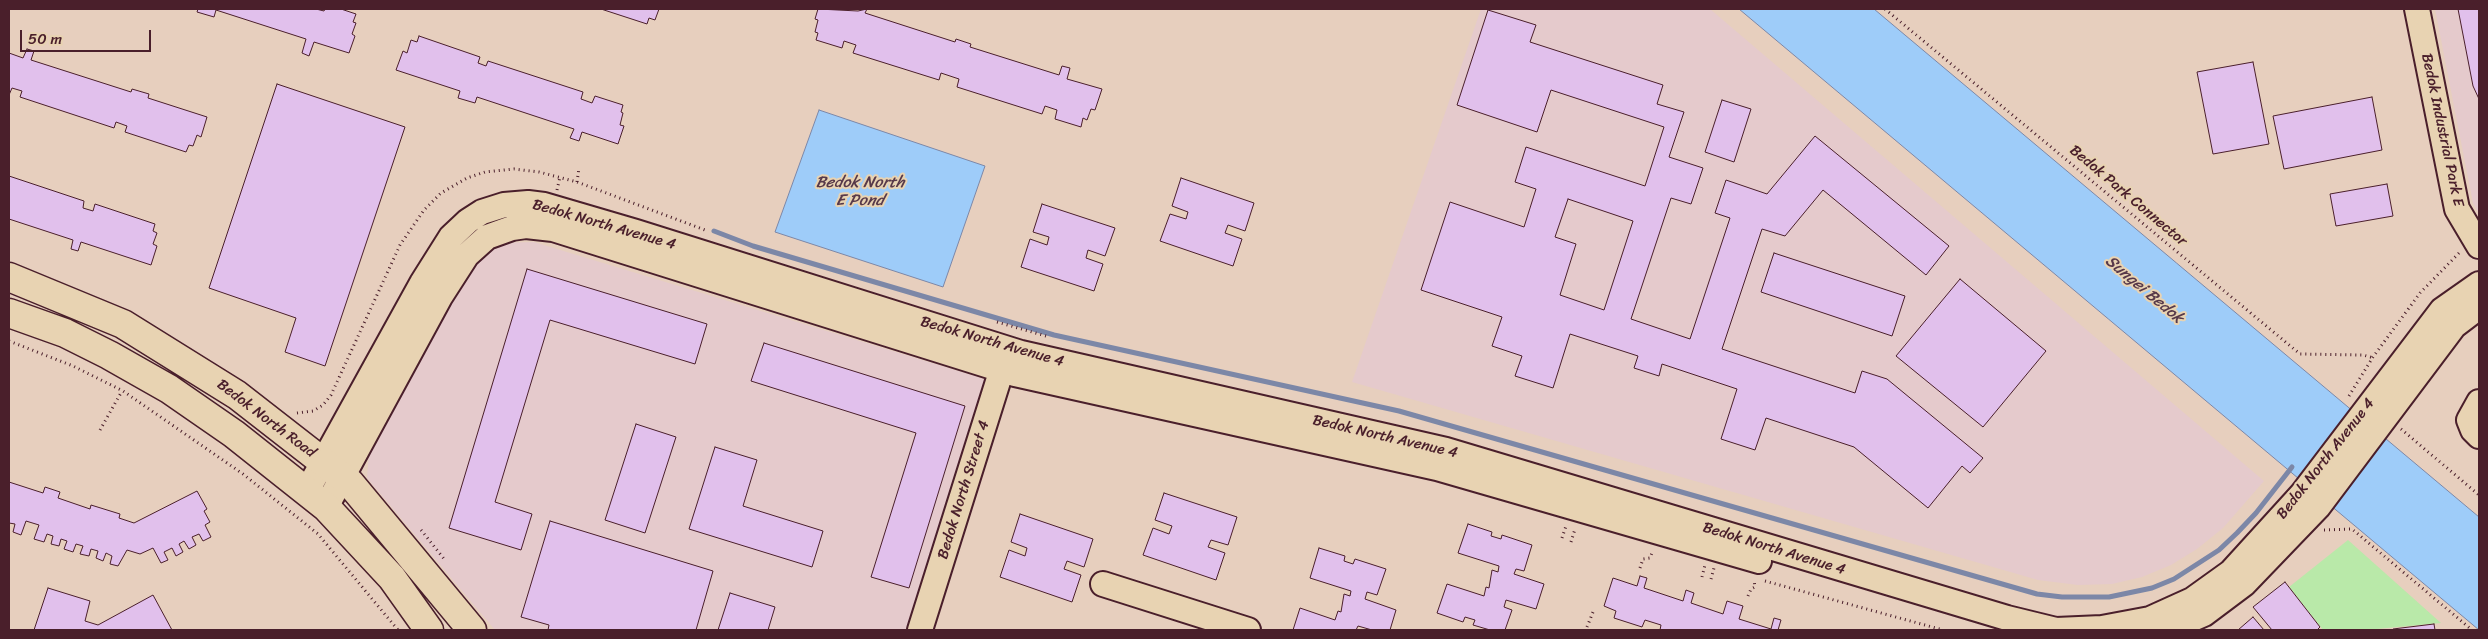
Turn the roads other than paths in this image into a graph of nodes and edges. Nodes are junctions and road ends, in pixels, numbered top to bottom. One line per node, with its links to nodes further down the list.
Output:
1 (2417, 9): 2 (street, Bedok Industrial Park E)
2 (2478, 245)
3 (9, 277): 7 (main road, Bedok North Road)
4 (2479, 284): 11 (street, Bedok North Avenue 4)
5 (2479, 308): 11 (street, Bedok North Avenue 4)
6 (9, 313): 9 (main road)
7 (172, 353): 9 (main road); 13 (main road, Bedok North Road)
8 (1011, 362): 13 (street, Bedok North Avenue 4); 15 (street, Bedok North Avenue 4); 19 (street, Bedok North Street 4); 20 (street, Bedok North Street 4); 22 (street, Bedok North Avenue 4)
9 (169, 389): 14 (main road)
10 (2479, 402): 12 (street)
11 (2374, 412): 15 (street, Bedok North Avenue 4)
12 (2479, 436)
13 (334, 470): 14 (street, Bedok North Avenue 4); 18 (main road, Bedok North Road)
14 (316, 499): 17 (main road)
15 (2310, 501): 23 (street, Bedok North Avenue 4)
16 (1103, 584): 21 (street)
17 (429, 630)
18 (472, 630)
19 (920, 630)
20 (934, 630)
21 (1248, 630)
22 (1992, 630)
23 (2167, 630)

